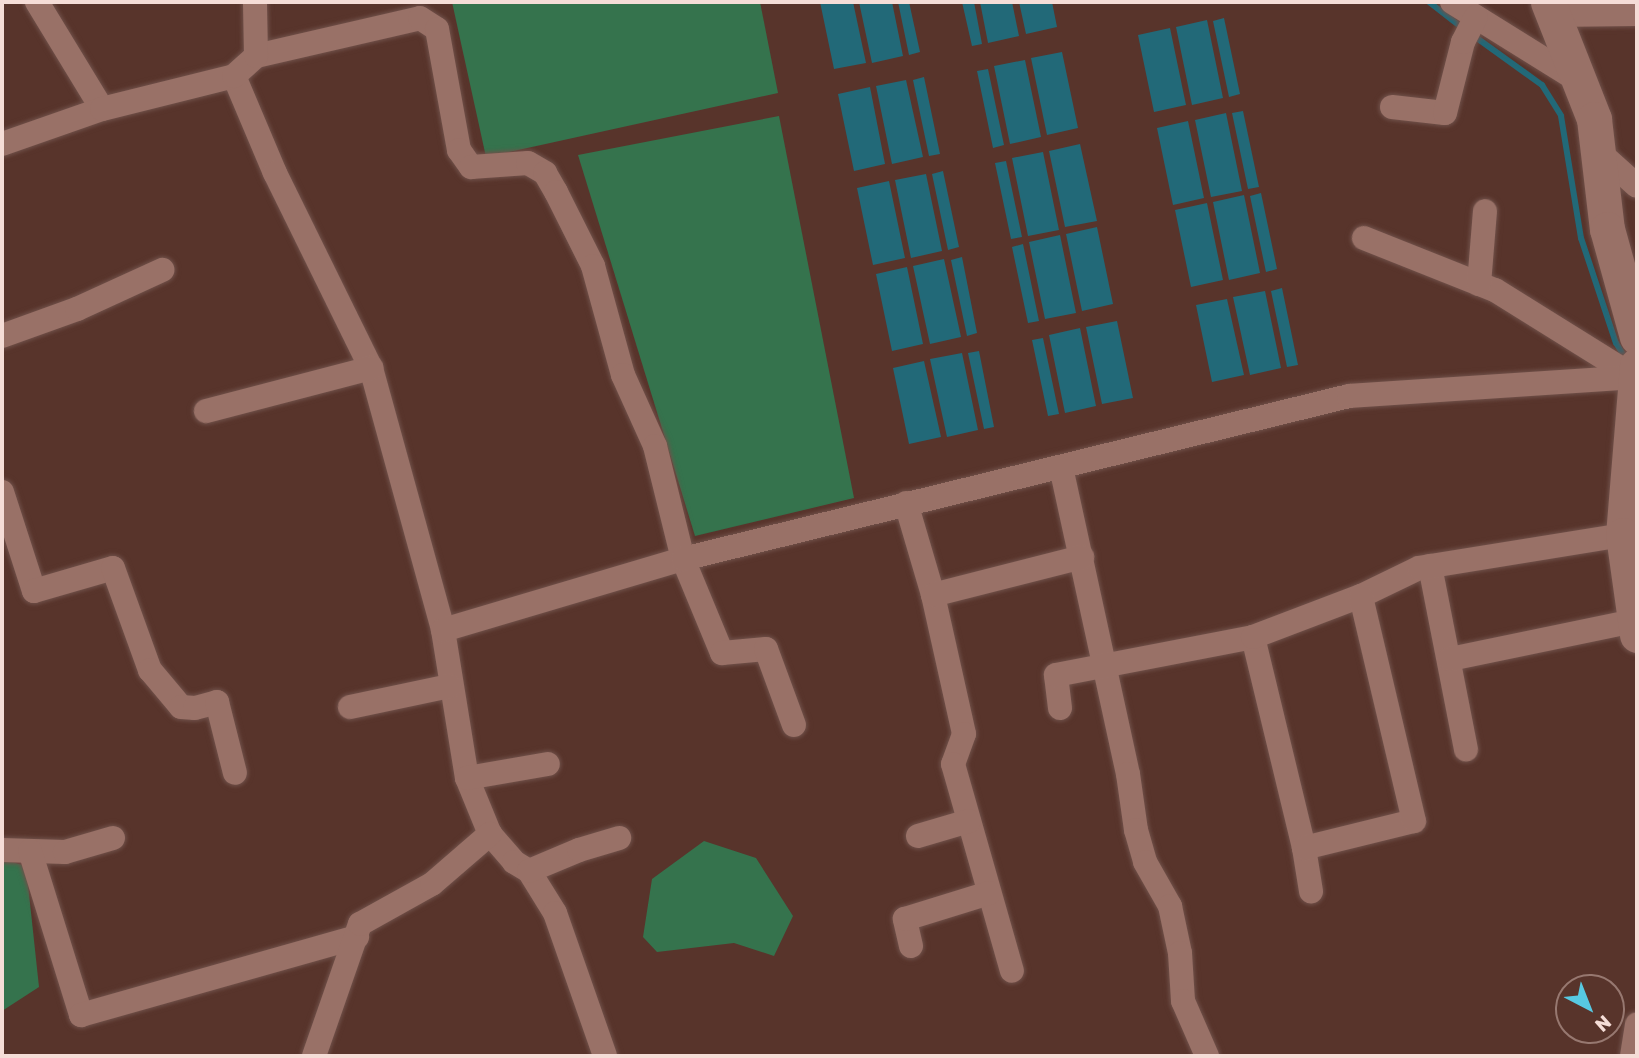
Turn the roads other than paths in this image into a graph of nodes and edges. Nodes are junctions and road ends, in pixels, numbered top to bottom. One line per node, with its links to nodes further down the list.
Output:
1 (37, 2): 11 (street)
2 (255, 2): 7 (street)
3 (1452, 2): 6 (street)
4 (1550, 8): 5 (street); 9 (street)
5 (1637, 14)
6 (1471, 26): 9 (street); 10 (street)
7 (256, 56): 8 (street); 30 (street)
8 (234, 76): 11 (street); 21 (street)
9 (1579, 80): 13 (street)
10 (1392, 107)
11 (102, 109): 12 (street)
12 (2, 144)
13 (1598, 151): 14 (street); 20 (street)
14 (1637, 186)
15 (1485, 211): 18 (street)
16 (1364, 238): 18 (street)
17 (162, 270): 19 (street)
18 (1479, 284): 22 (street)
19 (2, 336)
20 (1637, 337)
21 (371, 368): 23 (street); 35 (street)
22 (1637, 373): 24 (street); 27 (street)
23 (206, 411)
24 (1061, 467): 26 (street); 28 (street)
25 (2, 492): 29 (street)
26 (906, 503): 30 (street); 32 (street)
27 (1623, 535): 31 (street); 34 (street)
28 (1082, 557): 32 (street); 38 (street)
29 (12, 558): 45 (street)
30 (684, 559): 35 (street); 42 (street)
31 (1430, 566): 33 (street); 37 (street)
32 (933, 595): 47 (street)
33 (1361, 596): 36 (street); 52 (street)
34 (1636, 628): 37 (street)
35 (443, 630): 39 (street)
36 (1253, 637): 38 (street); 52 (street)
37 (1450, 659): 43 (street)
38 (1105, 664): 41 (street); 64 (street)
39 (450, 686): 40 (street); 46 (street)
40 (350, 707)
41 (1060, 708)
42 (794, 725)
43 (1465, 750)
44 (548, 765): 46 (street)
45 (235, 773)
46 (467, 778): 48 (street)
47 (969, 821): 49 (street); 57 (street)
48 (490, 834): 55 (street); 58 (street)
49 (918, 836)
50 (113, 838): 54 (street)
51 (619, 838): 55 (street)
52 (1304, 848): 56 (street)
53 (2, 850): 54 (street)
54 (30, 851): 58 (street)
55 (529, 871): 63 (street)
56 (1311, 891)
57 (989, 893): 59 (street); 60 (street)
58 (357, 937): 62 (street)
59 (911, 946)
60 (1012, 971)
61 (1637, 1024): 65 (street)
62 (314, 1056)
63 (605, 1056)
64 (1207, 1056)
65 (1632, 1056)

